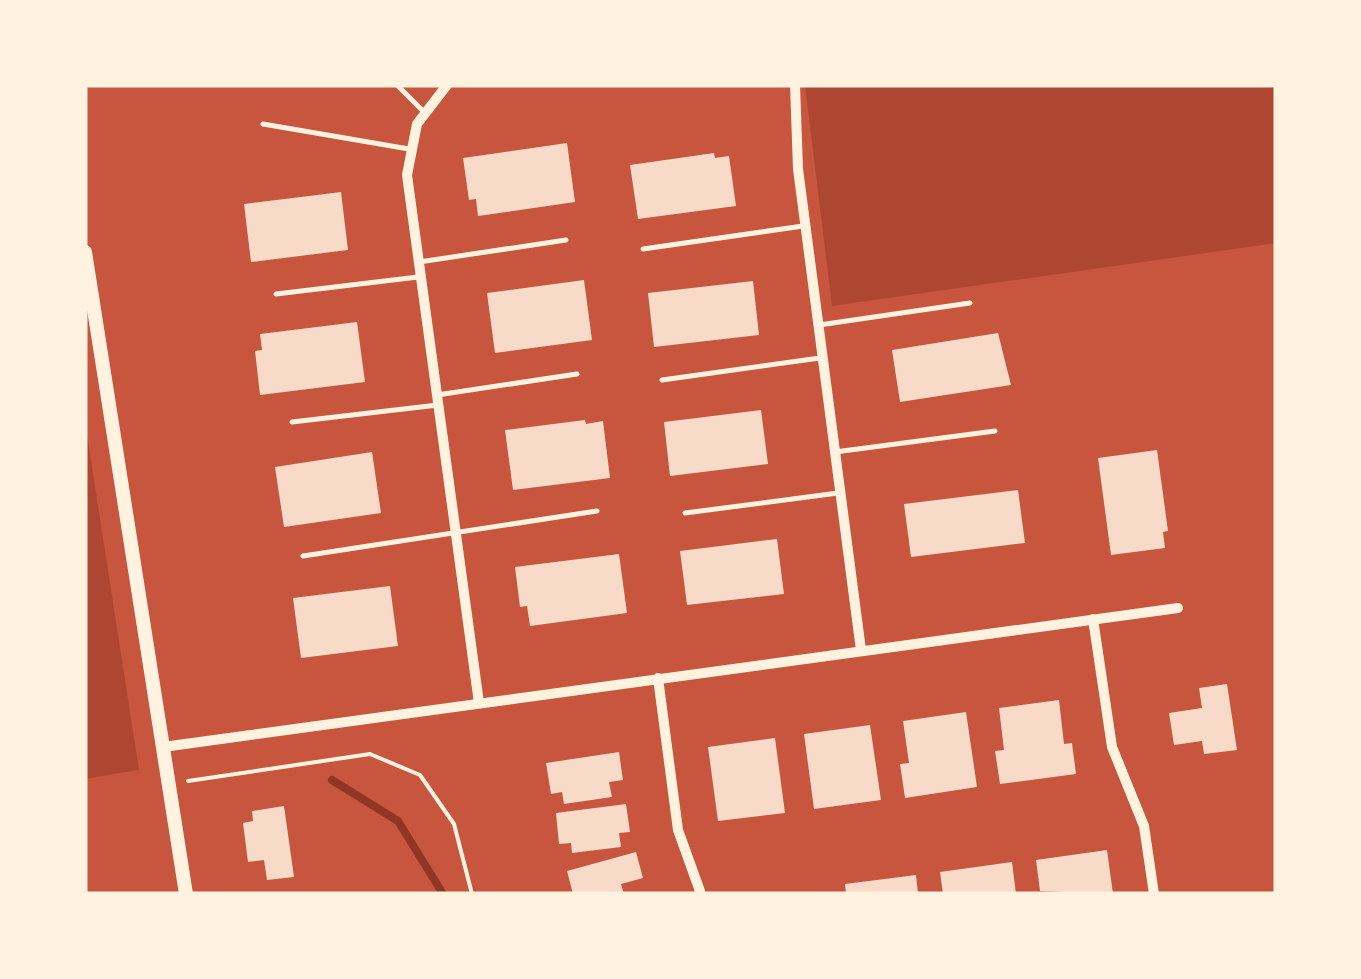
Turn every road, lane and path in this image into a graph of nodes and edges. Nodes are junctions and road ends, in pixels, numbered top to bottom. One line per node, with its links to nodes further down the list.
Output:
1 (398, 85): 4 (lane)
2 (447, 85): 4 (street)
3 (795, 85): 7 (street)
4 (424, 112): 6 (street)
5 (264, 124): 6 (lane)
6 (409, 149): 11 (street)
7 (806, 226): 9 (lane); 15 (street)
8 (566, 240): 11 (lane)
9 (643, 249)
10 (85, 252): 33 (street)
11 (419, 262): 12 (street)
12 (421, 276): 13 (lane); 19 (street)
13 (276, 294)
14 (970, 303): 15 (lane)
15 (819, 325): 16 (street)
16 (823, 358): 18 (lane); 22 (street)
17 (578, 374): 19 (lane)
18 (662, 380)
19 (438, 400): 20 (lane); 26 (street)
20 (292, 422)
21 (995, 432): 22 (lane)
22 (835, 452): 23 (street)
23 (841, 493): 25 (lane); 30 (street)
24 (598, 511): 26 (lane)
25 (685, 512)
26 (456, 534): 27 (lane); 32 (street)
27 (303, 556)
28 (1178, 608): 29 (street)
29 (1093, 619): 30 (street); 38 (street)
30 (861, 650): 31 (street)
31 (658, 678): 32 (street); 37 (street)
32 (479, 702): 33 (street)
33 (163, 747): 34 (street)
34 (169, 784): 35 (street); 36 (path)
35 (186, 894)
36 (472, 894)
37 (702, 894)
38 (1154, 894)

